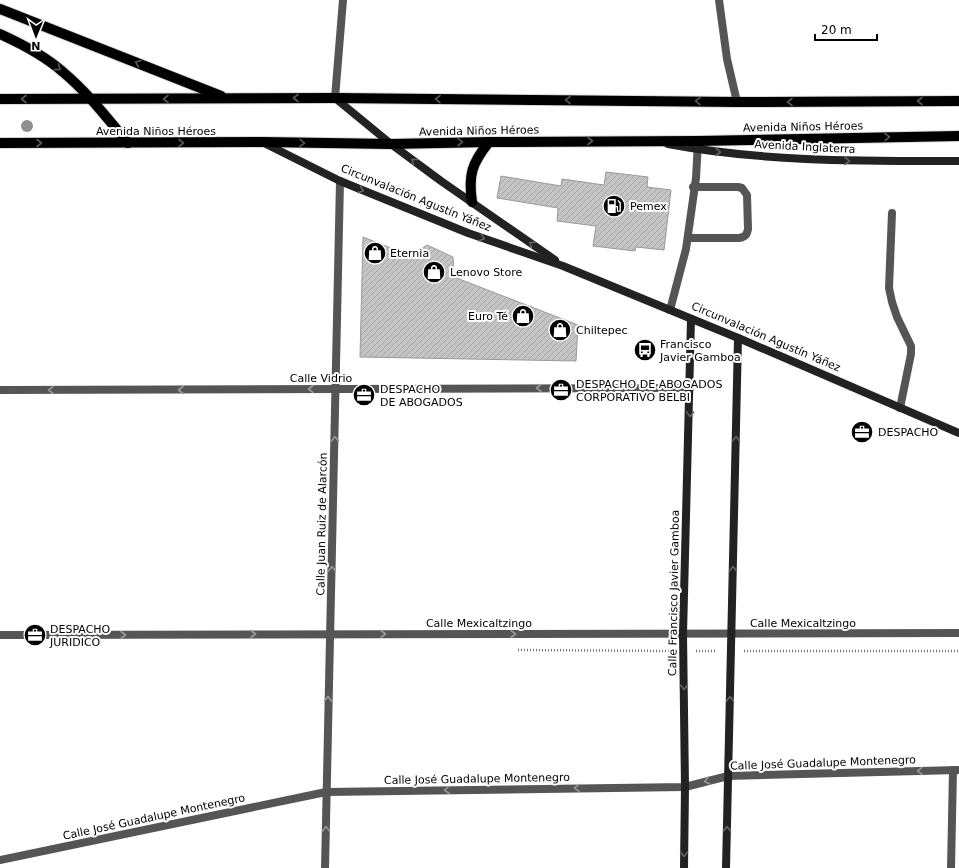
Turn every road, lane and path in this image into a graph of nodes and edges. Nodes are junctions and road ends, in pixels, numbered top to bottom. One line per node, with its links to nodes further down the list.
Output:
1 (343, 0): 6 (street)
2 (720, 0): 10 (street)
3 (0, 9): 5 (main road, one-way to 3)
4 (0, 34): 8 (main road, one-way to 8)
5 (226, 98): 6 (main road, one-way to 5); 8 (main road, one-way to 8)
6 (335, 98): 10 (main road, one-way to 6); 16 (street, Circunvalación Agustín Yáñez)
7 (0, 99): 8 (main road, one-way to 7)
8 (91, 99): 15 (main road)
9 (959, 101): 10 (main road, one-way to 10)
10 (737, 102)
11 (959, 136): 17 (main road, Avenida Niños Héroes, one-way to 11)
12 (263, 142): 15 (main road, Avenida Niños Héroes, one-way to 12); 16 (main road, Avenida Niños Héroes, one-way to 16); 19 (street, Circunvalación Agustín Yáñez)
13 (489, 142): 16 (main road, Avenida Niños Héroes, one-way to 13); 17 (main road, Avenida Niños Héroes, one-way to 17); 21 (main road)
14 (0, 143): 15 (main road, Avenida Niños Héroes, one-way to 15)
15 (128, 143)
16 (391, 144): 21 (street, Circunvalación Agustín Yáñez, one-way to 16)
17 (698, 145): 18 (street, Avenida Inglaterra, one-way to 18); 20 (street)
18 (959, 161)
19 (340, 181): 24 (street, Circunvalación Agustín Yáñez, one-way to 24); 29 (street, Calle Juan Ruiz de Alarcón)
20 (694, 187): 23 (street); 23 (street)
21 (472, 202): 24 (street, Circunvalación Agustín Yáñez, one-way to 21)
22 (892, 213): 31 (street)
23 (688, 238): 25 (street)
24 (564, 266): 25 (street, Circunvalación Agustín Yáñez)
25 (670, 310): 26 (street, Circunvalación Agustín Yáñez)
26 (691, 319): 27 (street, Circunvalación Agustín Yáñez); 28 (street, Calle Francisco Javier Gamboa)
27 (738, 338): 31 (street, Circunvalación Agustín Yáñez); 36 (street, one-way to 27)
28 (690, 388): 29 (street, Calle Vidrio, one-way to 29); 35 (street, Calle Francisco Javier Gamboa, one-way to 35)
29 (336, 389): 30 (street, Calle Vidrio, one-way to 30); 34 (street, Calle Juan Ruiz de Alarcón, one-way to 29)
30 (0, 390)
31 (900, 408): 32 (street, Circunvalación Agustín Yáñez)
32 (959, 433)
33 (959, 633): 36 (street, Calle Mexicaltzingo)
34 (330, 634): 35 (street, Calle Mexicaltzingo, one-way to 35); 37 (street, Calle Mexicaltzingo, one-way to 34); 41 (street, Calle Juan Ruiz de Alarcón, one-way to 34)
35 (683, 634): 36 (street, Calle Mexicaltzingo); 40 (street, Calle Francisco Javier Gamboa, one-way to 40)
36 (732, 634): 39 (street, one-way to 36)
37 (0, 636)
38 (956, 770): 39 (street, Calle José Guadalupe Montenegro, one-way to 39); 46 (street)
39 (728, 776): 40 (street, Calle José Guadalupe Montenegro, one-way to 40); 45 (street, one-way to 39)
40 (685, 787): 41 (street, Calle José Guadalupe Montenegro, one-way to 41); 44 (street, Calle Francisco Javier Gamboa, one-way to 44)
41 (326, 792): 42 (street, Calle José Guadalupe Montenegro); 43 (street, Calle Juan Ruiz de Alarcón, one-way to 41)
42 (0, 860)
43 (325, 868)
44 (684, 868)
45 (726, 868)
46 (951, 868)

